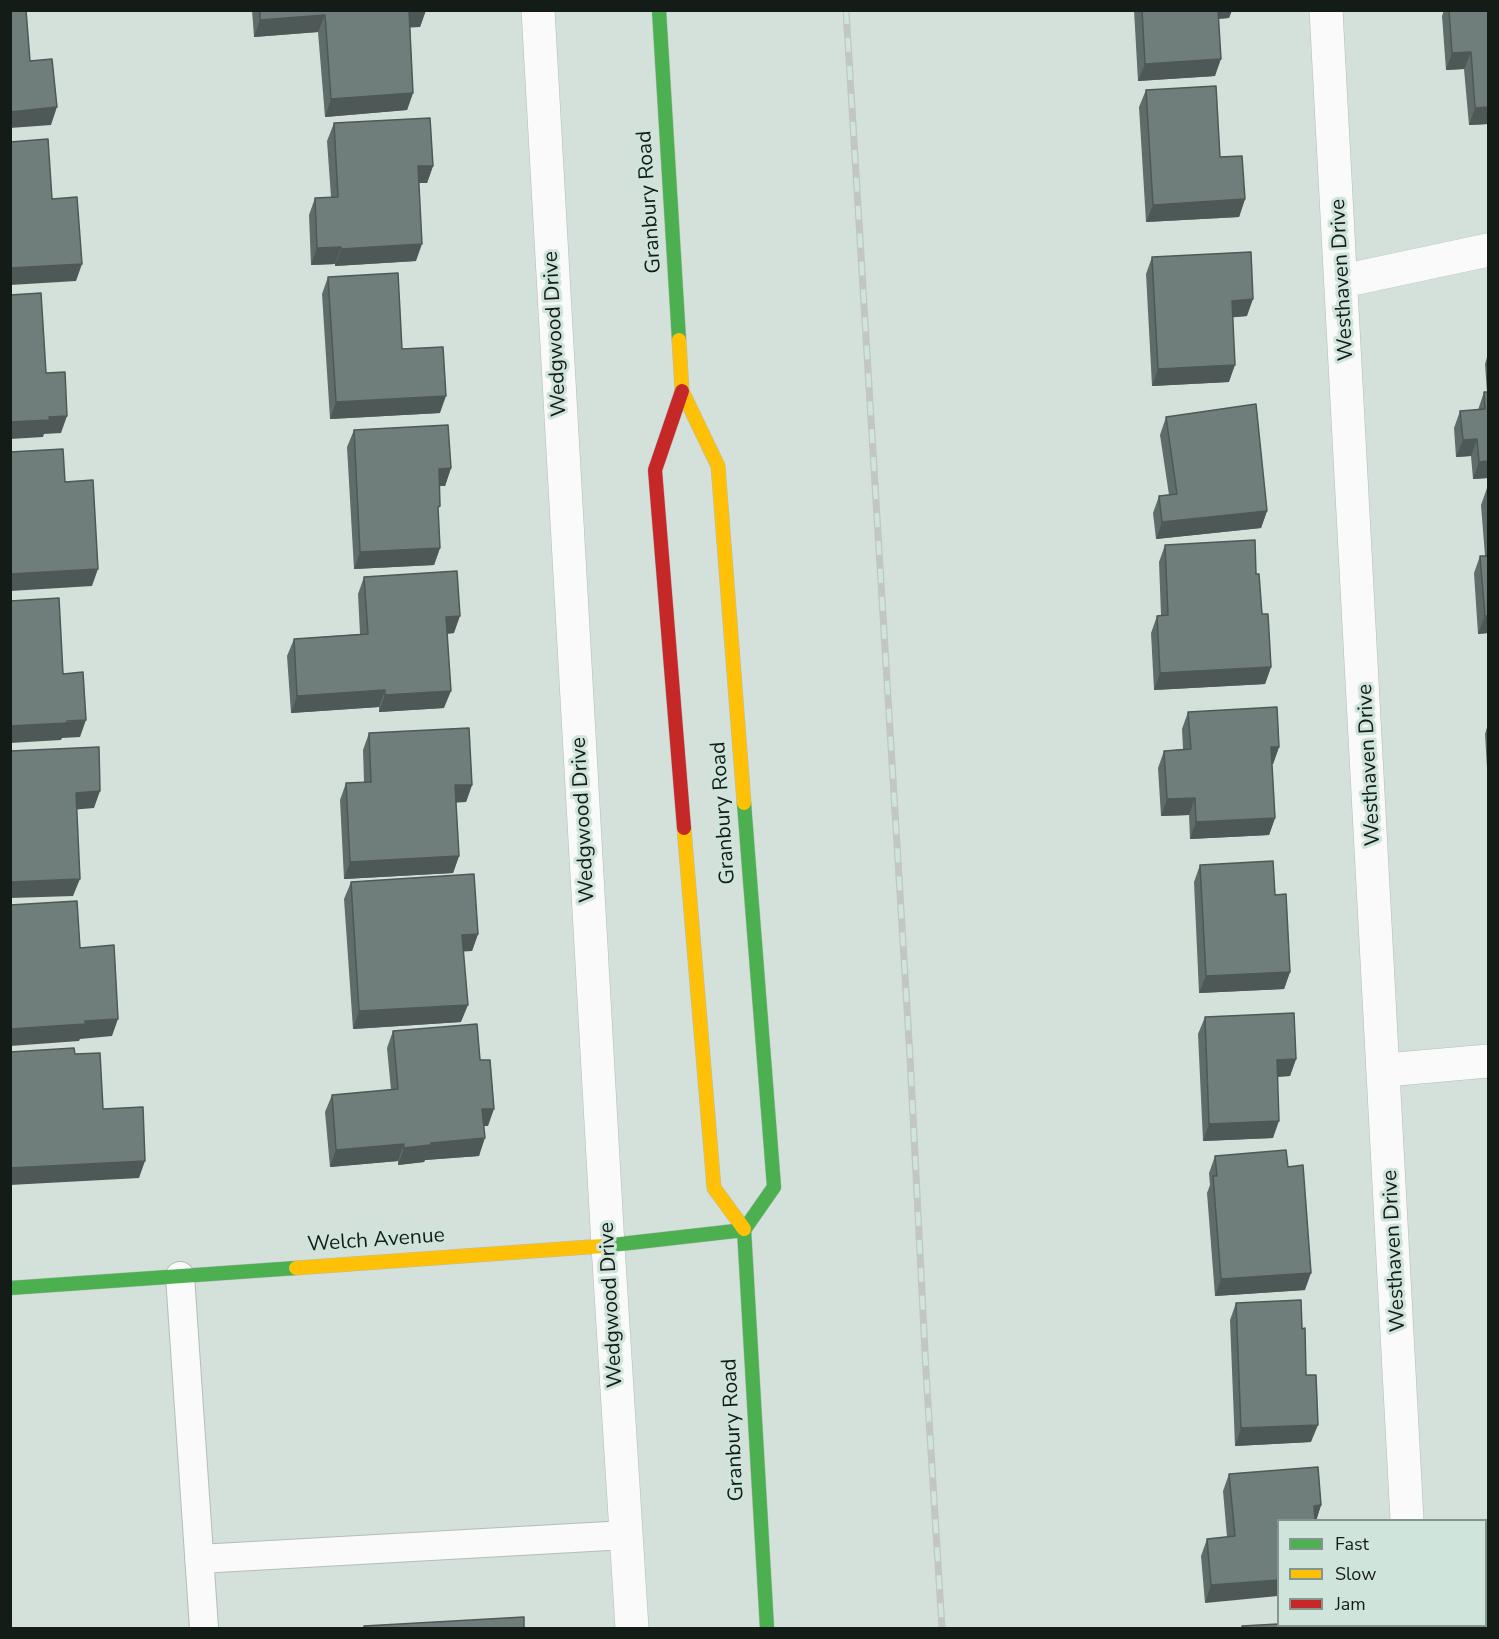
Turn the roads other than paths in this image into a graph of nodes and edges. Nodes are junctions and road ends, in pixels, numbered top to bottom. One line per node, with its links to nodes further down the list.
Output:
1 (538, 10): 10 (street, Wedgwood Drive)
2 (659, 10): 6 (main road, Granbury Road)
3 (1326, 10): 5 (street, Westhaven Drive)
4 (1488, 250): 5 (street)
5 (1343, 281): 8 (street, Westhaven Drive)
6 (682, 391): 9 (main road, Granbury Road); 9 (main road, Granbury Road)
7 (1488, 1061): 8 (street)
8 (1386, 1070): 13 (street, Westhaven Drive)
9 (744, 1230): 10 (main road, Welch Avenue); 18 (main road, Granbury Road)
10 (608, 1246): 11 (main road, Welch Avenue); 14 (street, Wedgwood Drive)
11 (180, 1276): 12 (main road, Welch Avenue); 15 (lane)
12 (10, 1288)
13 (1407, 1519)
14 (626, 1535): 15 (lane); 17 (street, Wedgwood Drive)
15 (199, 1559): 16 (lane)
16 (204, 1629)
17 (632, 1629)
18 (767, 1629)

